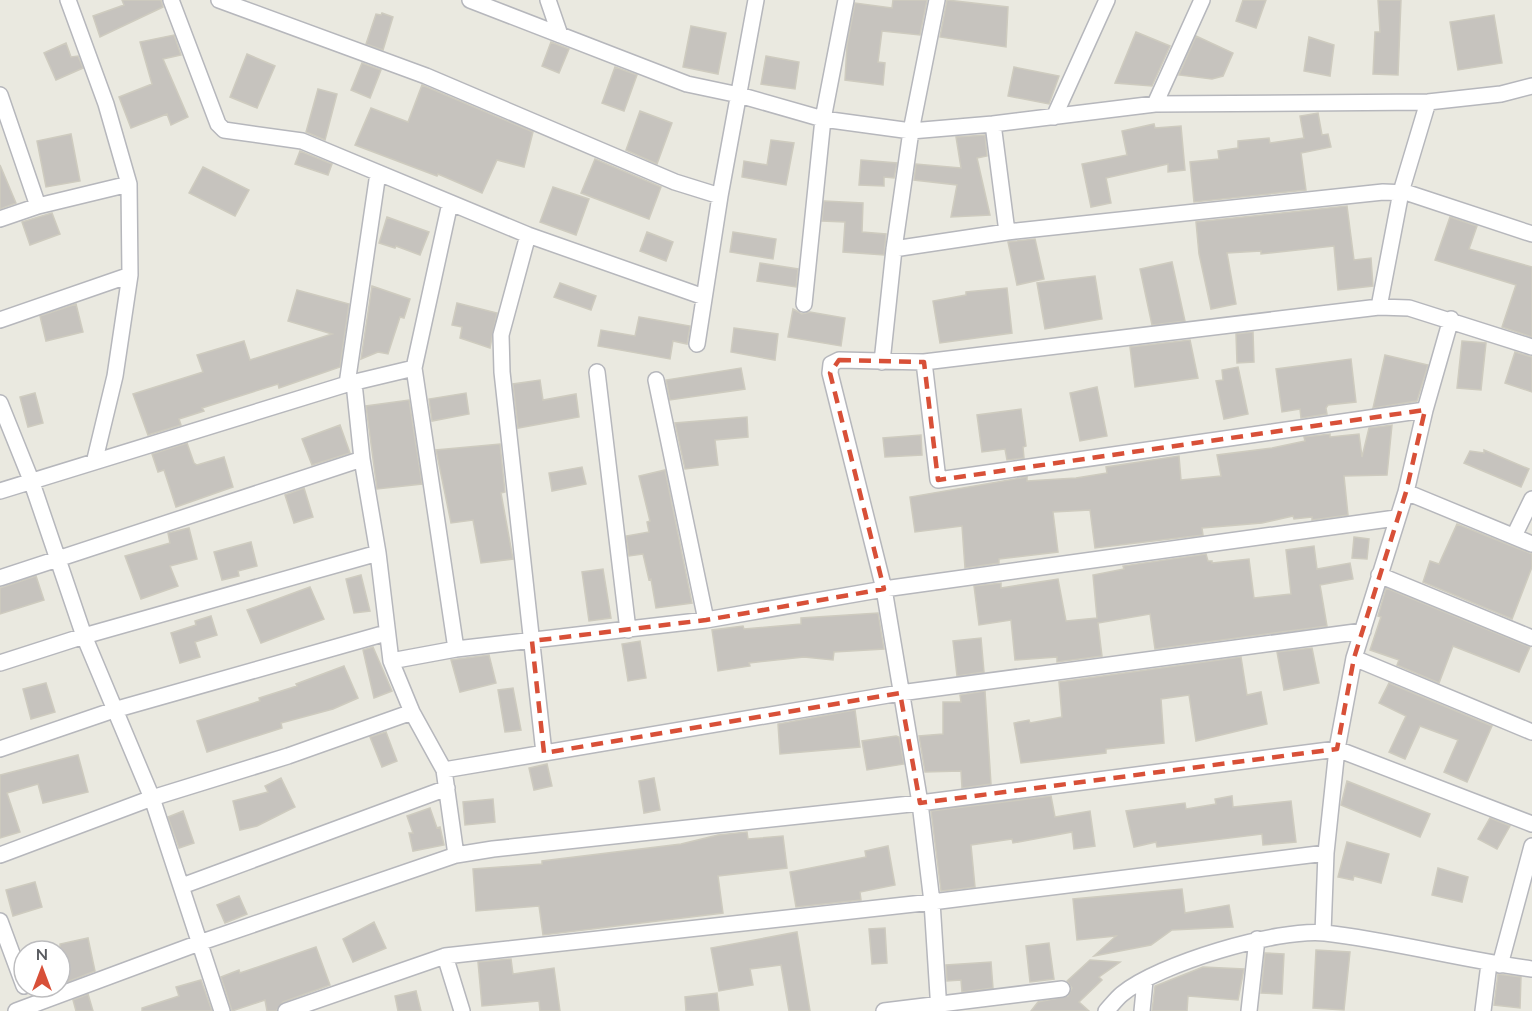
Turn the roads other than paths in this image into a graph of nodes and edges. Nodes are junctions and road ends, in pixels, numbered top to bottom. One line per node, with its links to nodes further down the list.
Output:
1 (68, 0): 22 (street)
2 (171, 0): 21 (street)
3 (219, 0): 24 (street)
4 (470, 0): 11 (street)
5 (548, 0): 11 (street)
6 (756, 0): 13 (street)
7 (846, 0): 18 (street)
8 (937, 0): 20 (street)
9 (1107, 0): 17 (street)
10 (1202, 0): 16 (street)
11 (560, 35): 13 (street)
12 (1532, 87): 15 (street)
13 (739, 94): 18 (street); 24 (street)
14 (0, 95): 26 (street)
15 (1428, 102): 16 (street); 23 (street)
16 (1155, 104): 17 (street)
17 (1054, 117): 19 (street)
18 (823, 119): 20 (street); 34 (street)
19 (993, 124): 20 (street); 28 (street)
20 (911, 131): 31 (street)
21 (378, 173): 25 (street); 45 (street)
22 (129, 184): 26 (street); 32 (street)
23 (1401, 192): 28 (street); 29 (street); 35 (street)
24 (720, 196): 33 (street)
25 (450, 203): 30 (street); 42 (street)
26 (38, 206): 27 (street)
27 (0, 219)
28 (1007, 232): 31 (street)
29 (1532, 234)
30 (528, 235): 33 (street); 68 (street)
31 (894, 249): 40 (street)
32 (130, 275): 37 (street); 48 (street)
33 (704, 297): 38 (street)
34 (804, 304)
35 (1379, 307): 36 (street); 41 (street)
36 (1451, 319): 39 (street); 47 (street)
37 (0, 320)
38 (697, 344)
39 (1532, 347)
40 (882, 362): 41 (street); 61 (street)
41 (924, 362): 47 (street)
42 (414, 369): 45 (street); 69 (street)
43 (597, 372): 63 (street)
44 (656, 380): 62 (street)
45 (350, 383): 48 (street); 49 (street)
46 (1, 409): 50 (street)
47 (1425, 410): 52 (street)
48 (95, 459): 50 (street)
49 (362, 459): 57 (street); 58 (street)
50 (31, 480): 51 (street); 58 (street)
51 (0, 491)
52 (1406, 492): 54 (street); 55 (street)
53 (1532, 499): 55 (street)
54 (1396, 518): 59 (street); 61 (street)
55 (1514, 536): 56 (street)
56 (1532, 544)
57 (378, 553): 65 (street); 66 (street)
58 (57, 558): 60 (street); 66 (street)
59 (1379, 574): 64 (street); 67 (street)
60 (0, 578)
61 (884, 589): 62 (street); 73 (street)
62 (706, 620): 63 (street)
63 (627, 630): 68 (street)
64 (1363, 631): 70 (street); 73 (street)
65 (386, 633): 71 (street); 74 (street)
66 (84, 636): 72 (street); 74 (street)
67 (1532, 638)
68 (532, 641): 69 (street); 79 (street)
69 (456, 649): 71 (street)
70 (1354, 658): 76 (street); 78 (street)
71 (391, 661): 75 (street)
72 (0, 663)
73 (900, 693): 79 (street); 83 (street)
74 (114, 710): 77 (street); 82 (street)
75 (412, 712): 80 (street); 82 (street)
76 (1532, 732)
77 (0, 749)
78 (1337, 749): 83 (street); 84 (street); 86 (street)
79 (543, 753): 80 (street)
80 (444, 770): 81 (street)
81 (447, 788): 88 (street); 89 (street)
82 (152, 798): 87 (street); 89 (street)
83 (920, 803): 88 (street); 90 (street)
84 (1532, 824)
85 (1532, 846): 97 (street)
86 (1326, 853): 90 (street); 92 (street)
87 (0, 855)
88 (456, 855): 94 (street)
89 (182, 886): 94 (street)
90 (932, 902): 96 (street); 101 (street)
91 (1, 925): 95 (street)
92 (1323, 933): 93 (street); 97 (street)
93 (1257, 939): 99 (street); 109 (street)
94 (199, 943): 102 (street); 103 (street)
95 (12, 955)
96 (445, 956): 104 (street); 105 (street)
97 (1495, 964): 98 (street); 110 (street)
98 (1532, 969)
99 (1145, 981): 107 (street); 108 (street)
100 (1062, 989): 101 (street)
101 (938, 1007): 106 (street)
102 (27, 1009)
103 (222, 1011)
104 (286, 1011)
105 (462, 1011)
106 (884, 1011)
107 (1106, 1011)
108 (1142, 1011)
109 (1250, 1011)
110 (1483, 1011)

